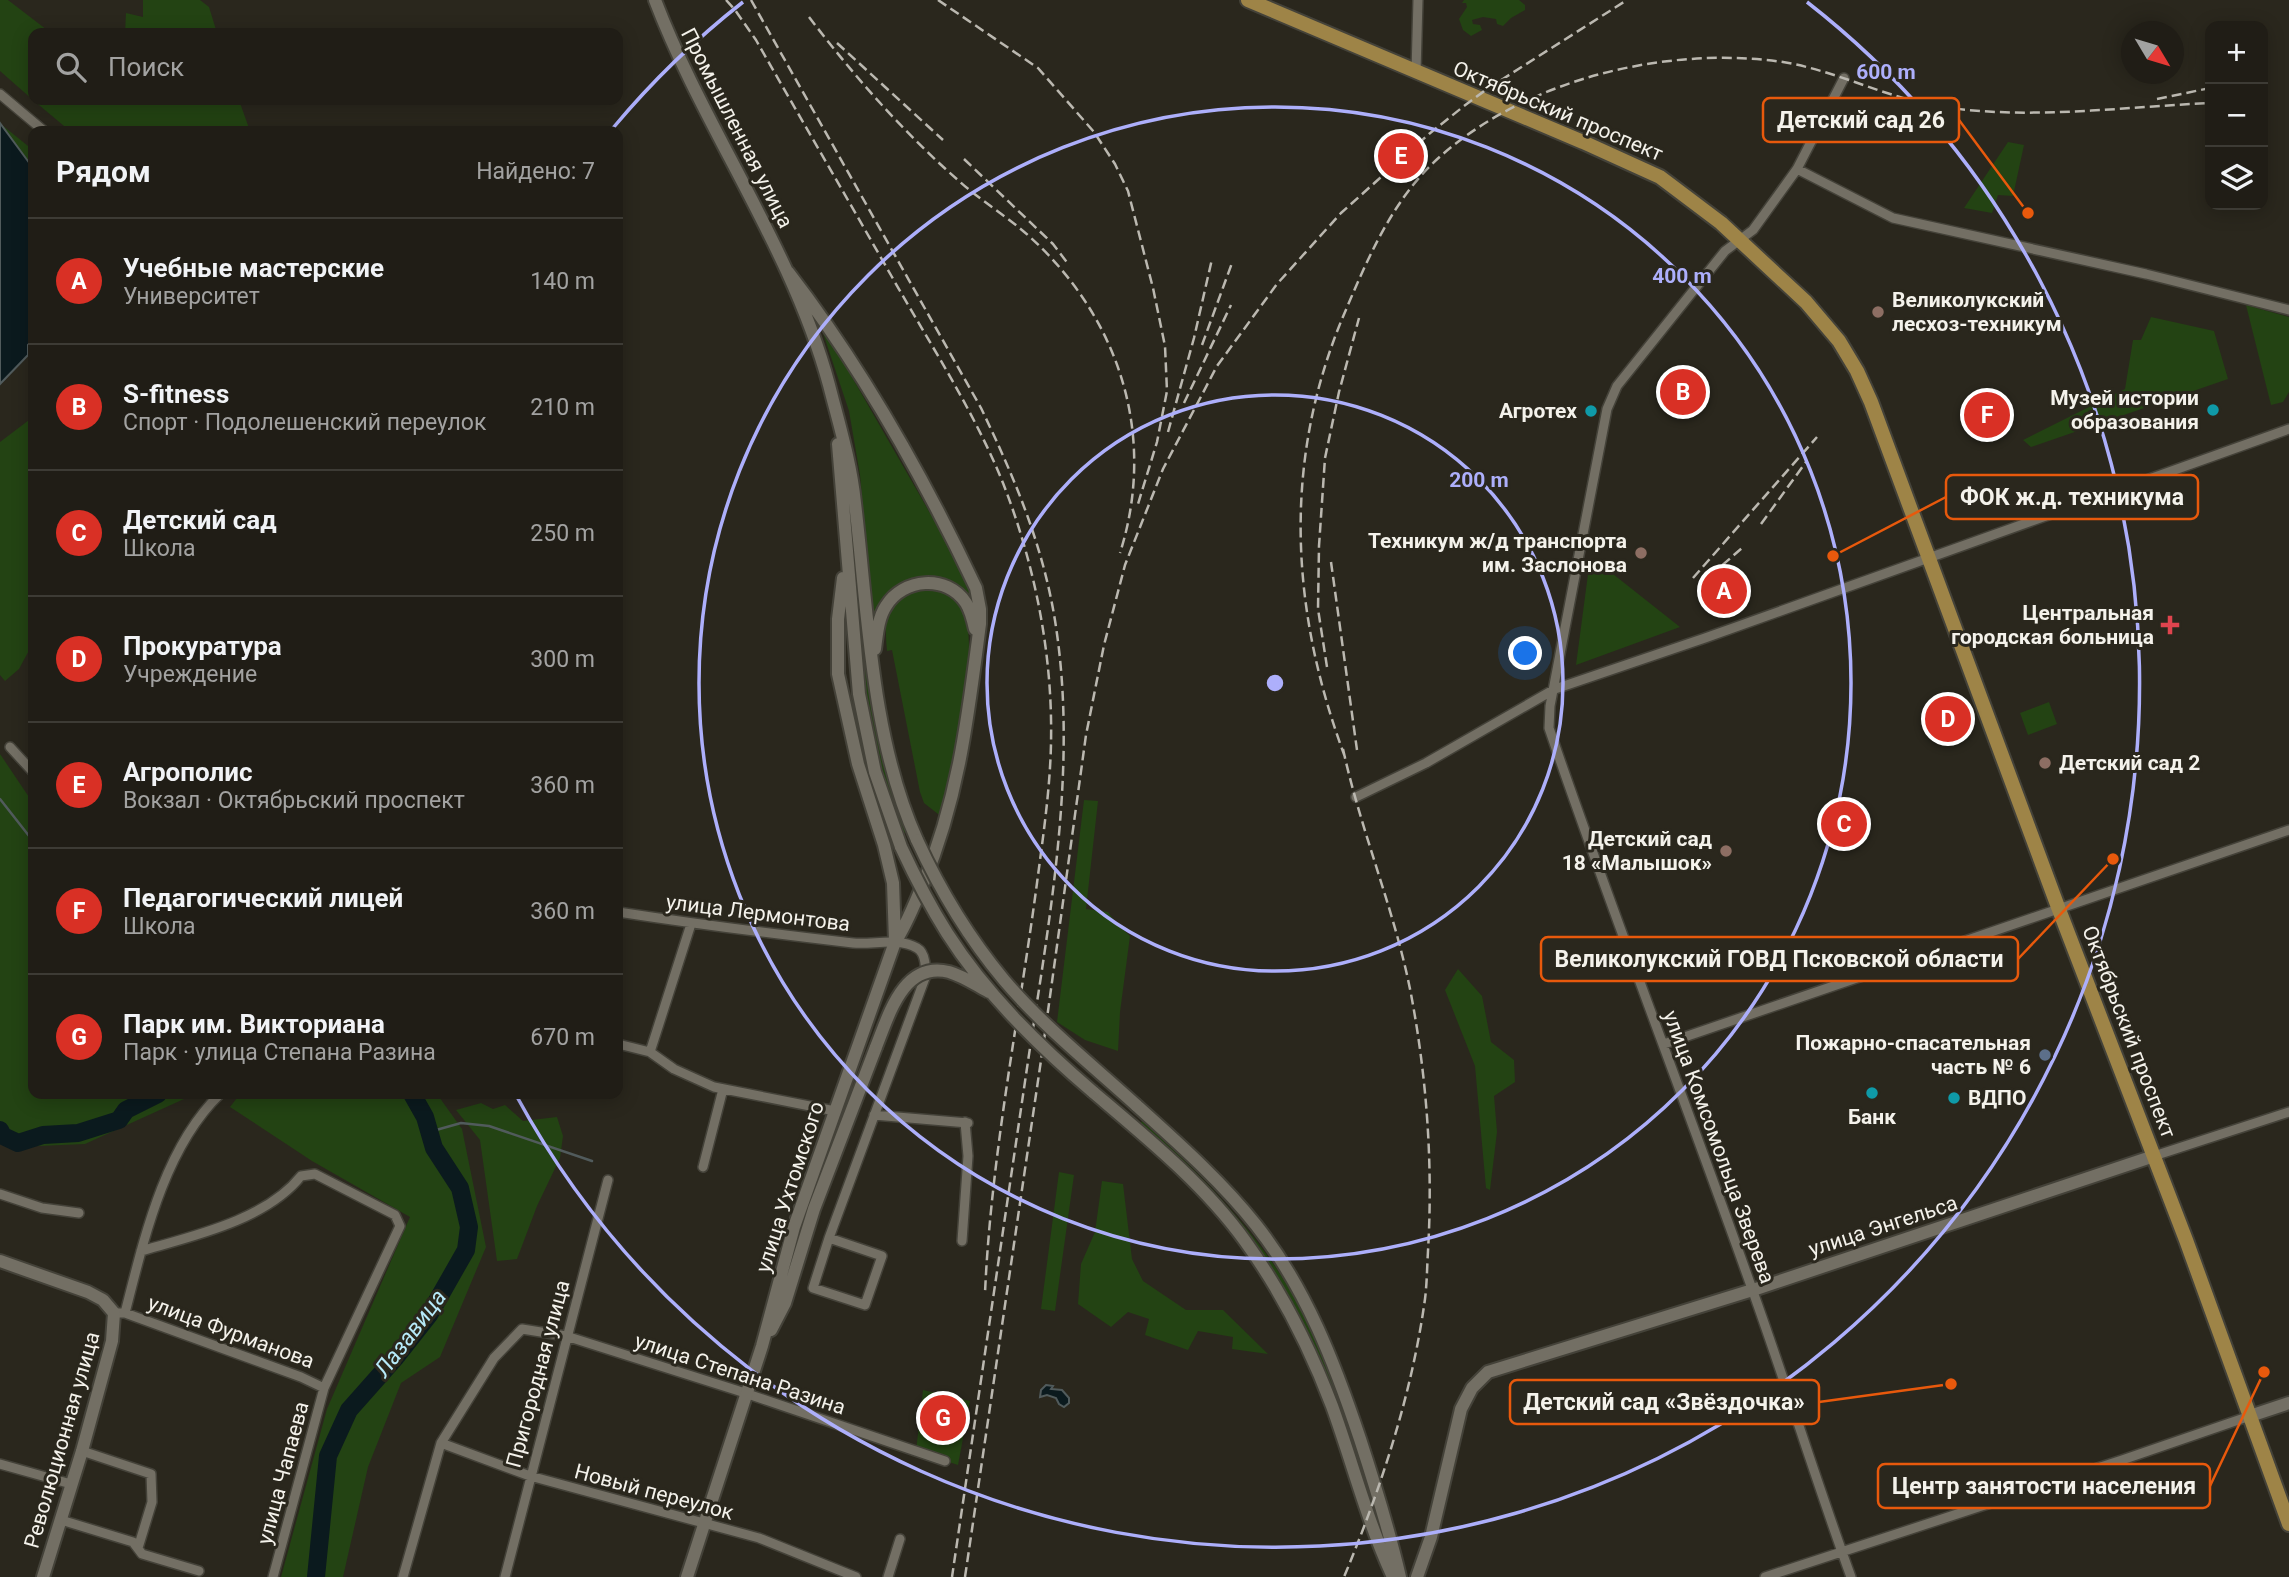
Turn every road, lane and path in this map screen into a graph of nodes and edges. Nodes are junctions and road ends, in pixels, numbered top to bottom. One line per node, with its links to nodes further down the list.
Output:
1 (655, 0): 10 (main road, Промышленная улица)
2 (1248, 0): 4 (main road, Октябрьский проспект)
3 (1418, 0): 4 (street)
4 (1416, 72): 9 (main road, Октябрьский проспект)
5 (1844, 78): 8 (street, улица Комсомольца Зверева)
6 (0, 94): 7 (street)
7 (38, 126)
8 (1797, 169): 9 (street, улица Комсомольца Зверева); 11 (street)
9 (1740, 240): 15 (main road, Октябрьский проспект); 18 (street, улица Комсомольца Зверева)
10 (788, 272): 12 (main road); 16 (main road)
11 (2289, 310)
12 (837, 419): 14 (main road); 17 (main road)
13 (2289, 429): 15 (street)
14 (846, 550): 26 (main road); 27 (main road, bridge)
15 (1929, 557): 18 (street); 23 (main road, Октябрьский проспект)
16 (977, 646): 17 (main road); 26 (main road, улица Ухтомского)
17 (873, 666): 74 (main road, bridge)
18 (1555, 689): 21 (street); 28 (street, улица Комсомольца Зверева)
19 (10, 747): 20 (street)
20 (28, 767)
21 (1356, 797)
22 (2289, 830): 23 (street)
23 (2058, 907): 28 (street); 36 (main road, Октябрьский проспект)
24 (623, 913): 25 (street, улица Лермонтова)
25 (691, 924): 26 (street, улица Лермонтова); 30 (street)
26 (895, 942): 33 (main road, улица Ухтомского); 35 (street)
27 (993, 994): 48 (main road, bridge); 73 (main road, bridge)
28 (1664, 1044): 45 (street, улица Комсомольца Зверева)
29 (623, 1045): 30 (street)
30 (650, 1052): 31 (street)
31 (723, 1089): 33 (street); 37 (street)
32 (215, 1099): 43 (street)
33 (835, 1111): 48 (main road, улица Ухтомского)
34 (2289, 1112): 36 (street, улица Энгельса)
35 (874, 1115): 41 (street); 42 (street)
36 (2154, 1156): 45 (main road, улица Энгельса); 52 (main road, Октябрьский проспект)
37 (703, 1167)
38 (608, 1180): 47 (street, Пригородная улица)
39 (0, 1194): 40 (street)
40 (79, 1213)
41 (829, 1238): 41 (street)
42 (961, 1241)
43 (141, 1251): 46 (street); 49 (street, улица Чапаева)
44 (0, 1261): 46 (main road, улица Фурманова)
45 (1752, 1290): 64 (street, улица Комсомольца Зверева); 75 (main road, улица Энгельса)
46 (119, 1313): 49 (street, улица Фурманова); 54 (main road, Революционная улица)
47 (566, 1336): 50 (street, улица Степана Разина); 53 (street, улица Степана Разина); 57 (street, Пригородная улица)
48 (762, 1346): 50 (main road, улица Ухтомского)
49 (324, 1388): 67 (street, улица Чапаева)
50 (746, 1394): 55 (street, улица Степана Разина); 60 (main road, улица Ухтомского)
51 (2289, 1403): 52 (main road)
52 (2250, 1416): 61 (main road, Октябрьский проспект); 64 (street)
53 (441, 1443): 57 (street, Новый переулок); 68 (street)
54 (82, 1451): 58 (main road, Революционная улица); 63 (street)
55 (945, 1461)
56 (0, 1464): 58 (street)
57 (530, 1476): 60 (street, Новый переулок); 69 (street, Пригородная улица)
58 (71, 1484): 59 (main road, Революционная улица)
59 (61, 1520): 63 (street); 66 (main road, Революционная улица)
60 (705, 1524): 70 (main road, улица Ухтомского); 71 (street, Новый переулок)
61 (2289, 1524)
62 (900, 1539): 72 (street)
63 (138, 1548): 65 (street)
64 (1842, 1551): 76 (street); 77 (street, улица Комсомольца Зверева)
65 (199, 1571)
66 (43, 1577)
67 (273, 1577)
68 (403, 1577)
69 (505, 1577)
70 (687, 1577)
71 (856, 1577)
72 (888, 1577)
73 (1393, 1577)
74 (1400, 1577)
75 (1418, 1577)
76 (1765, 1577)
77 (1851, 1577)

